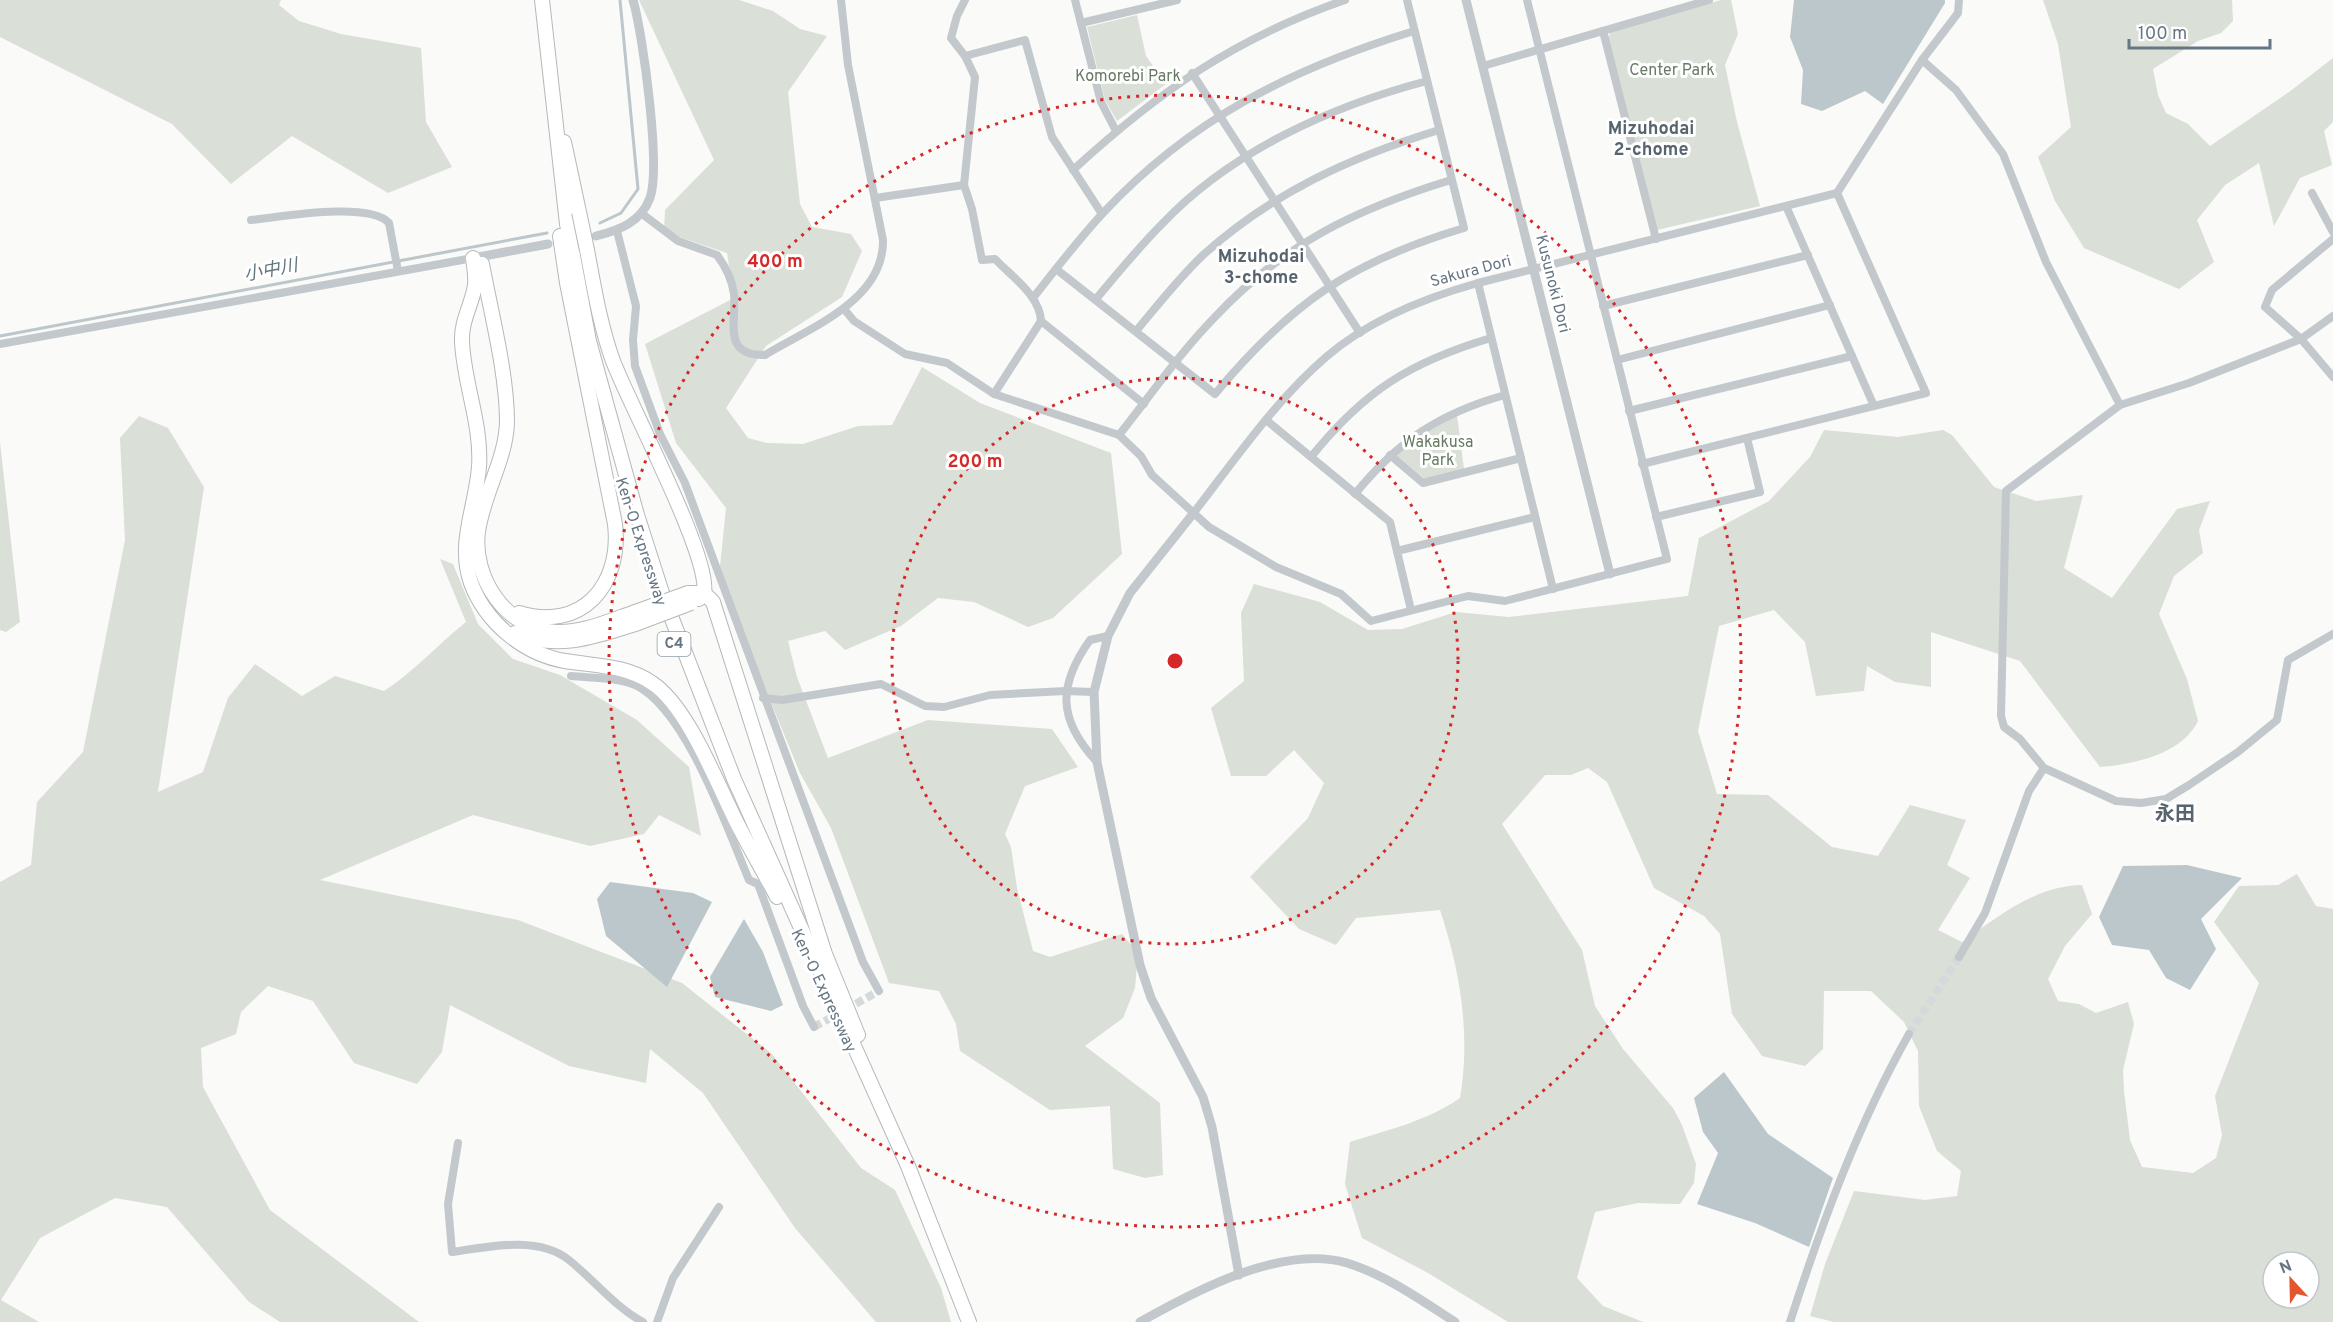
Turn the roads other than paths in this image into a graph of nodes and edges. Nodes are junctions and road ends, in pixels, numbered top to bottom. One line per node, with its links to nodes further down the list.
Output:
1 (534, 0): 39 (highway, Ken-O Expressway / C4)
2 (542, 0): 23 (highway, Ken-O Expressway / C4)
3 (633, 0): 36 (street)
4 (841, 0): 33 (street)
5 (965, 0): 18 (street)
6 (1075, 0): 14 (street)
7 (1177, 0): 14 (street)
8 (1345, 0): 21 (street)
9 (1407, 0): 15 (street)
10 (1466, 0): 20 (street, Kusunoki Dori)
11 (1528, 0): 17 (street)
12 (1709, 0): 16 (street)
13 (1959, 0): 19 (street)
14 (1081, 23): 26 (street)
15 (1414, 31): 22 (street); 24 (street)
16 (1603, 31): 17 (street); 43 (street)
17 (1540, 50): 20 (street); 47 (street)
18 (965, 56): 28 (street); 30 (street)
19 (1922, 60): 31 (street); 74 (street)
20 (1483, 66): 52 (street, Kusunoki Dori)
21 (1192, 73): 24 (street); 26 (street)
22 (1427, 81): 25 (street); 27 (street)
23 (551, 87): 91 (highway, bridge); 110 (highway, Ken-O Expressway / C4)
24 (1220, 115): 27 (street); 37 (street)
25 (1439, 130): 29 (street); 34 (street)
26 (1116, 131): 28 (street)
27 (1247, 157): 34 (street); 56 (street)
28 (1073, 170): 37 (street)
29 (1451, 180): 45 (street); 54 (street)
30 (964, 185): 33 (street); 55 (street)
31 (1837, 193): 35 (street, Sakura Dori); 75 (street)
32 (2312, 193): 41 (street)
33 (874, 198): 59 (street)
34 (1274, 200): 45 (street); 62 (street)
35 (1786, 206): 43 (street, Sakura Dori); 48 (street)
36 (641, 213): 40 (street); 59 (street)
37 (1102, 214): 51 (street)
38 (251, 220): 50 (street)
39 (559, 225): 92 (highway); 104 (highway, Ken-O Expressway / C4)
40 (617, 231): 42 (street); 101 (street)
41 (2333, 232)
42 (596, 236)
43 (1656, 239): 47 (street, Sakura Dori)
44 (2333, 239): 65 (street)
45 (1302, 243): 54 (street); 69 (street)
46 (548, 244): 49 (street)
47 (1590, 255): 52 (street, Sakura Dori); 58 (street)
48 (1808, 255): 57 (street); 58 (street)
49 (476, 257): 50 (street); 92 (highway); 95 (highway)
50 (398, 269): 66 (street)
51 (1056, 269): 55 (street); 56 (street)
52 (1533, 270): 53 (street, Sakura Dori); 89 (street, Kusunoki Dori)
53 (1478, 283): 63 (street, Sakura Dori); 64 (street)
54 (1329, 285): 63 (street); 69 (street)
55 (1032, 298): 61 (street)
56 (1096, 299): 62 (street)
57 (1830, 305): 67 (street); 68 (street)
58 (1603, 306): 68 (street)
59 (844, 309): 71 (street)
60 (2333, 316): 65 (street)
61 (1041, 321): 71 (street); 73 (street)
62 (1136, 331): 69 (street)
63 (1360, 333): 77 (street, Sakura Dori)
64 (1491, 338): 72 (street); 81 (street)
65 (2301, 339): 70 (street); 74 (street)
66 (0, 344)
67 (1852, 356): 75 (street); 76 (street)
68 (1617, 360): 76 (street)
69 (1175, 364): 73 (street)
70 (2333, 377)
71 (994, 394): 78 (street)
72 (1505, 395): 80 (street); 82 (street)
73 (1144, 404): 78 (street)
74 (2120, 405): 103 (street)
75 (1874, 406): 79 (street)
76 (1629, 411): 83 (street)
77 (1266, 420): 81 (street); 85 (street, Sakura Dori)
78 (1119, 435): 85 (street)
79 (1747, 438): 83 (street); 87 (street)
80 (1390, 455): 82 (street); 84 (street)
81 (1311, 457): 84 (street)
82 (1521, 458): 86 (street)
83 (1642, 464): 87 (street)
84 (1355, 494): 88 (street)
85 (1192, 515): 93 (street); 97 (street)
86 (1535, 517): 88 (street); 90 (street)
87 (1656, 517): 89 (street)
88 (1397, 551): 93 (street)
89 (1610, 574): 90 (street)
90 (1553, 589): 93 (street)
91 (704, 593): 94 (highway, bridge); 110 (highway)
92 (506, 607): 94 (highway)
93 (1411, 610)
94 (637, 618): 95 (highway)
95 (497, 624): 104 (highway)
96 (2333, 634): 103 (street)
97 (1108, 636): 99 (street); 100 (street)
98 (571, 676): 107 (street)
99 (1065, 691): 100 (street); 101 (street); 102 (street)
100 (1094, 692): 102 (street)
101 (763, 698): 106 (street)
102 (1097, 762): 113 (street)
103 (2044, 768): 105 (street)
104 (792, 925): 112 (highway, Ken-O Expressway / C4)
105 (1959, 957)
106 (879, 992)
107 (814, 1027)
108 (1909, 1034): 119 (street)
109 (458, 1143): 114 (street)
110 (908, 1166): 112 (highway, Ken-O Expressway / C4)
111 (719, 1207): 115 (street)
112 (941, 1249): 116 (highway, Ken-O Expressway / C4)
113 (1239, 1275): 117 (street); 118 (street)
114 (644, 1322)
115 (657, 1322)
116 (969, 1322)
117 (1140, 1322)
118 (1455, 1322)
119 (1790, 1322)

